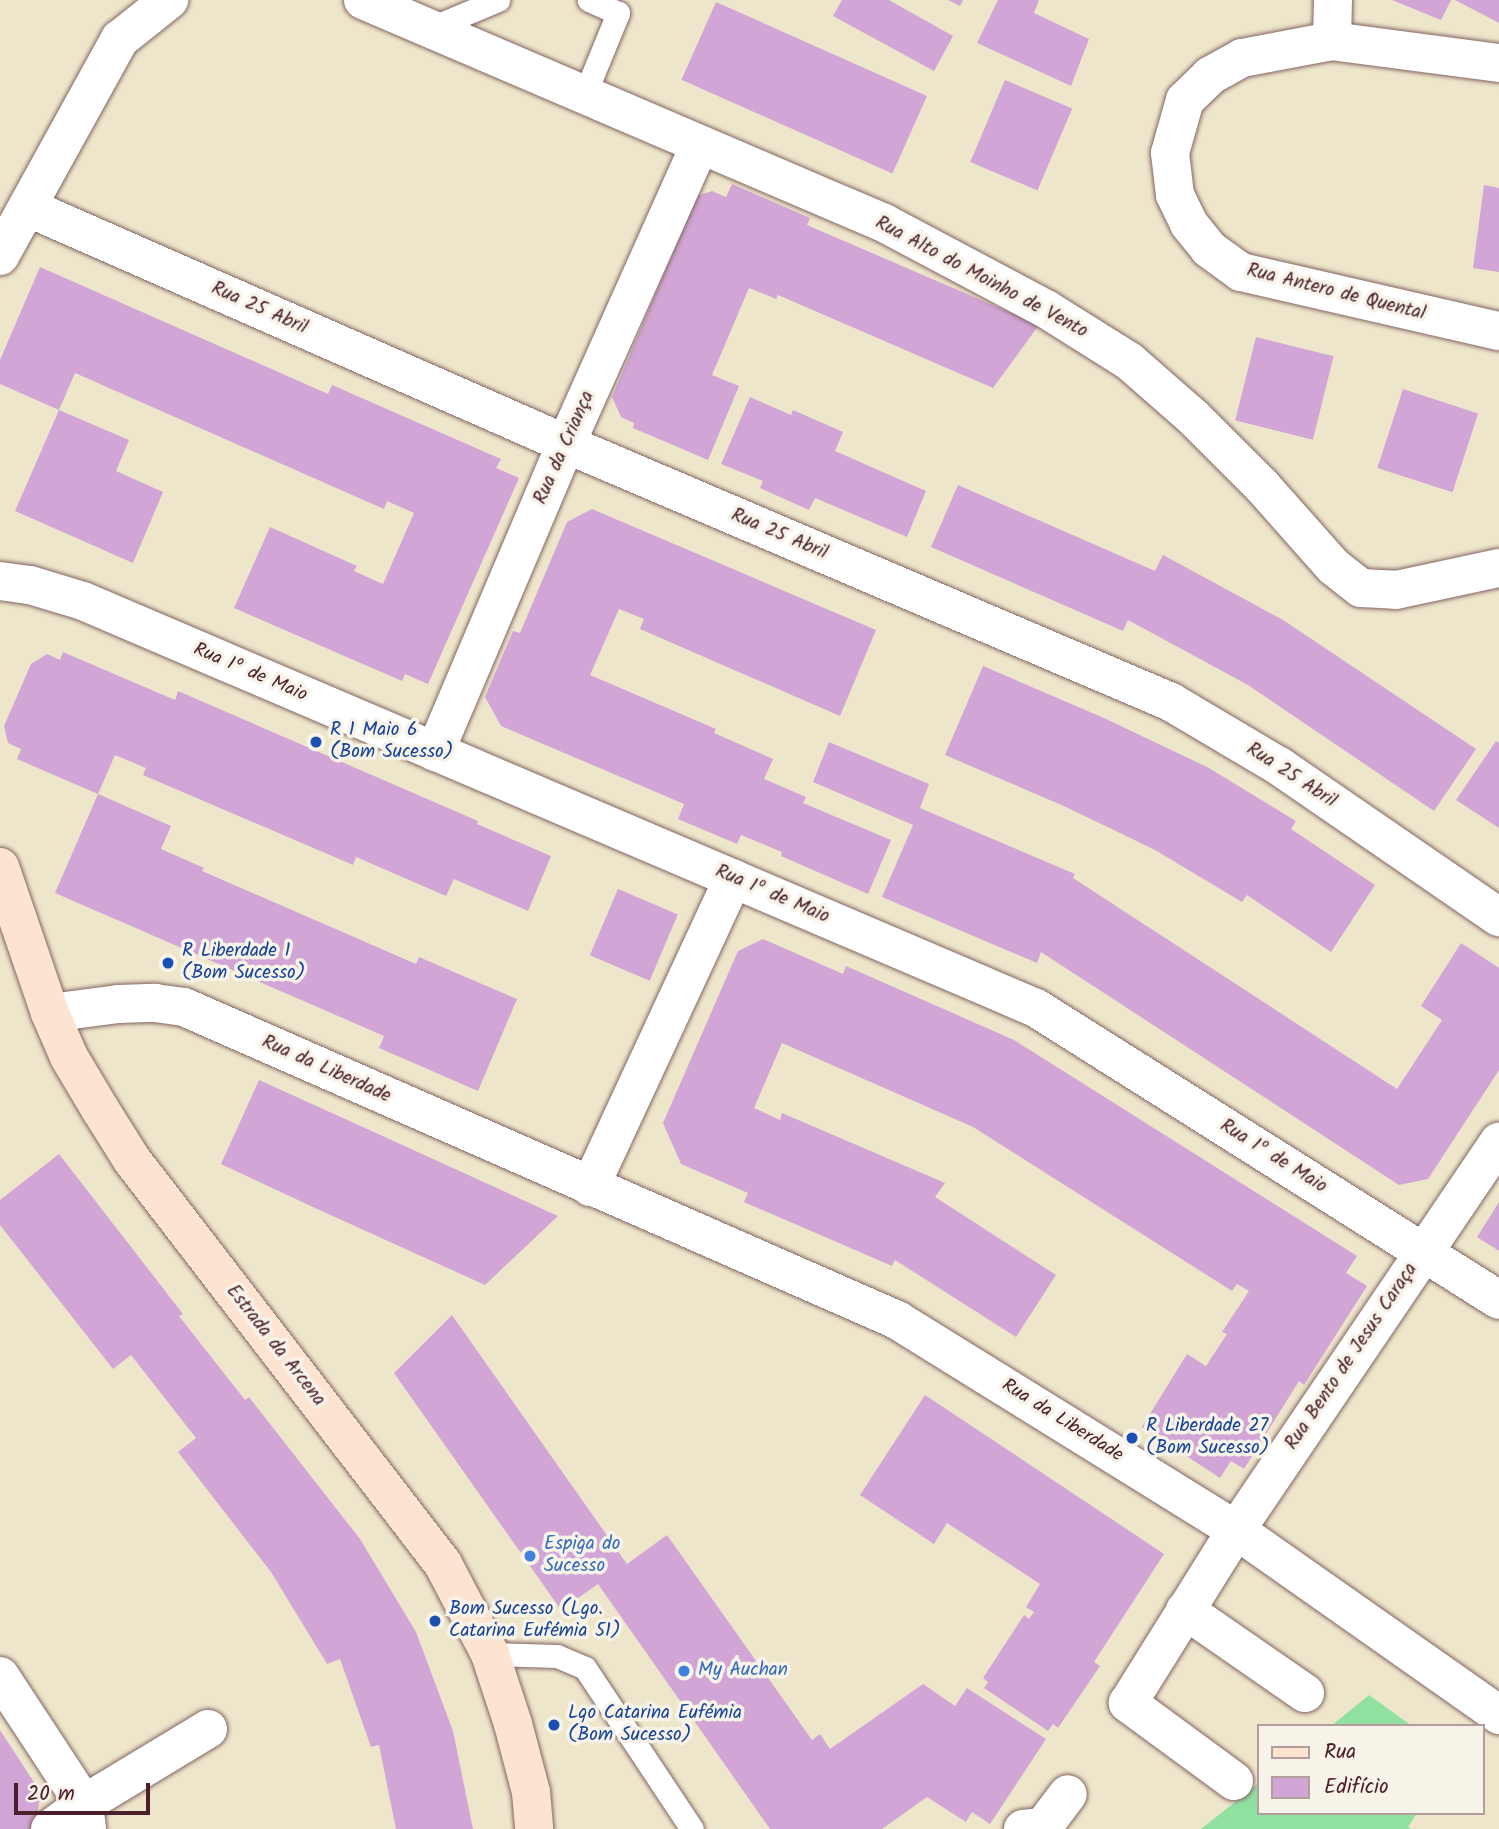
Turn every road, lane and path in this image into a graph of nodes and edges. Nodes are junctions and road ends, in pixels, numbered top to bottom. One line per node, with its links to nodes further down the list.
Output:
1 (169, 0): 11 (street)
2 (363, 0): 6 (street, Rua Alto do Moinho de Vento)
3 (498, 0): 6 (lane)
4 (589, 0): 9 (lane)
5 (1333, 0): 7 (street)
6 (429, 29): 9 (street, Rua Alto do Moinho de Vento)
7 (1332, 41): 8 (street, Rua Antero de Quental); 13 (street, Rua Antero de Quental)
8 (1499, 63)
9 (584, 96): 10 (street, Rua Alto do Moinho de Vento)
10 (699, 146): 14 (street, Rua da Criança); 15 (street, Rua Alto do Moinho de Vento)
11 (29, 208): 12 (street); 14 (street, Rua 25 Abril)
12 (0, 256)
13 (1499, 331)
14 (566, 444): 17 (street, Rua da Criança); 20 (street, Rua 25 Abril)
15 (1499, 568)
16 (0, 581): 17 (street, Rua 1º de Maio)
17 (435, 752): 19 (street, Rua 1º de Maio)
18 (1, 873): 21 (street, Estrada da Arcena)
19 (733, 878): 23 (street); 24 (street, Rua 1º de Maio)
20 (1499, 917)
21 (50, 1013): 23 (street, Rua da Liberdade); 28 (street, Estrada da Arcena)
22 (1499, 1142): 24 (street, Rua Bento de Jesus Caraça)
23 (590, 1187): 26 (street, Rua da Liberdade)
24 (1424, 1252): 25 (street, Rua 1º de Maio); 26 (street, Rua Bento de Jesus Caraça)
25 (1499, 1300)
26 (1236, 1530): 27 (street, Rua Bento de Jesus Caraça); 31 (street, Rua da Liberdade)
27 (1185, 1610): 30 (street); 33 (street, Rua Bento de Jesus Caraça)
28 (490, 1654): 37 (street, Estrada da Arcena); 38 (lane)
29 (0, 1676): 35 (street)
30 (1305, 1693)
31 (1499, 1715)
32 (208, 1729): 35 (street)
33 (1234, 1781)
34 (1068, 1794): 39 (street)
35 (86, 1816): 36 (street)
36 (50, 1829)
37 (534, 1829)
38 (692, 1829)
39 (1023, 1829)

